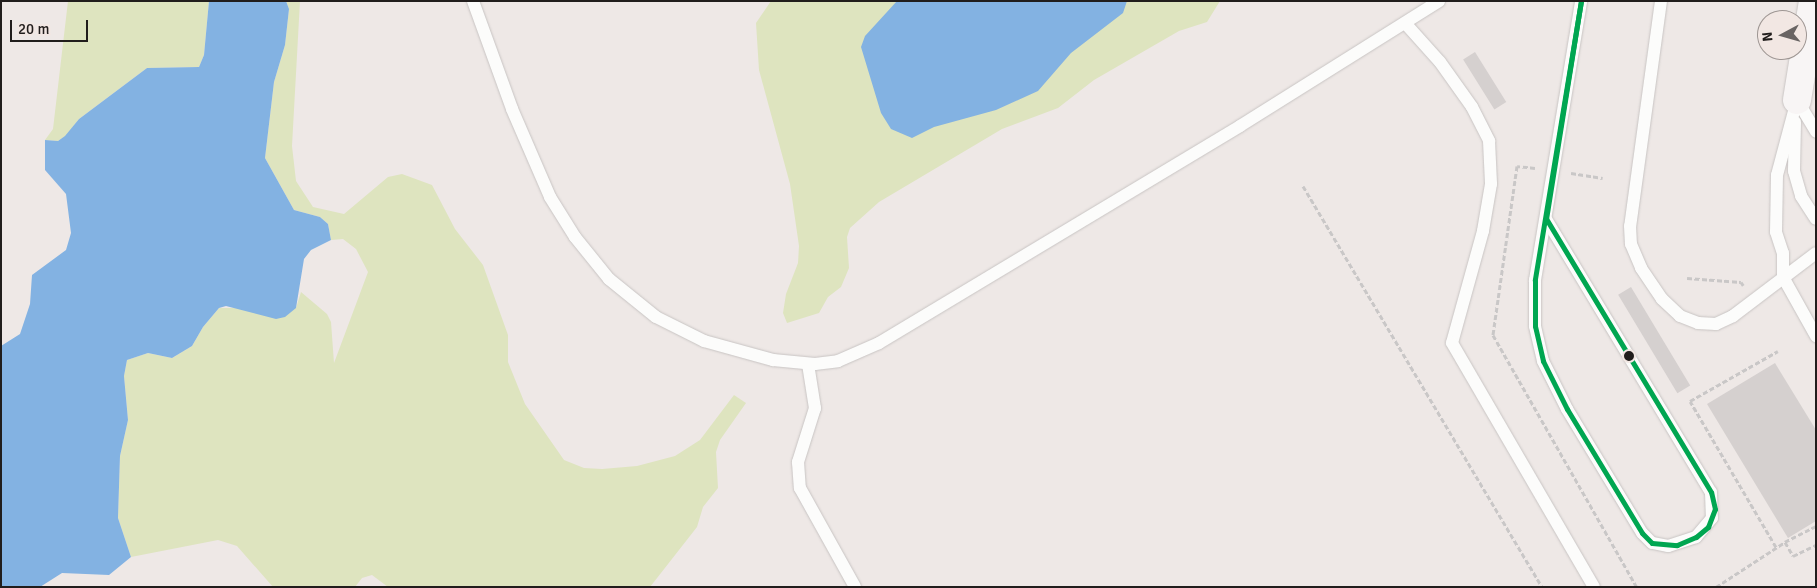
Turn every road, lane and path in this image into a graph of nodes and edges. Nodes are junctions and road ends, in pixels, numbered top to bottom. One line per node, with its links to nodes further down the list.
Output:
1 (473, 1): 18 (lane)
2 (1438, 1): 6 (lane)
3 (1580, 1): 10 (lane)
4 (1661, 1): 13 (lane)
5 (1813, 1): 7 (street)
6 (1405, 23): 18 (lane); 25 (lane)
7 (1797, 100): 8 (lane); 11 (lane); 13 (lane)
8 (1816, 132)
9 (1303, 186): 24 (path)
10 (1546, 219): 10 (lane)
11 (1816, 219)
12 (1816, 253): 13 (lane)
13 (1783, 277): 16 (lane)
14 (1687, 278): 15 (path)
15 (1714, 280)
16 (1816, 336)
17 (1778, 351): 22 (path)
18 (808, 364): 23 (lane)
19 (1816, 526): 20 (path)
20 (1785, 542): 21 (path); 22 (path)
21 (1816, 545)
22 (1776, 547): 26 (path)
23 (855, 587)
24 (1542, 587)
25 (1594, 587)
26 (1716, 587)

